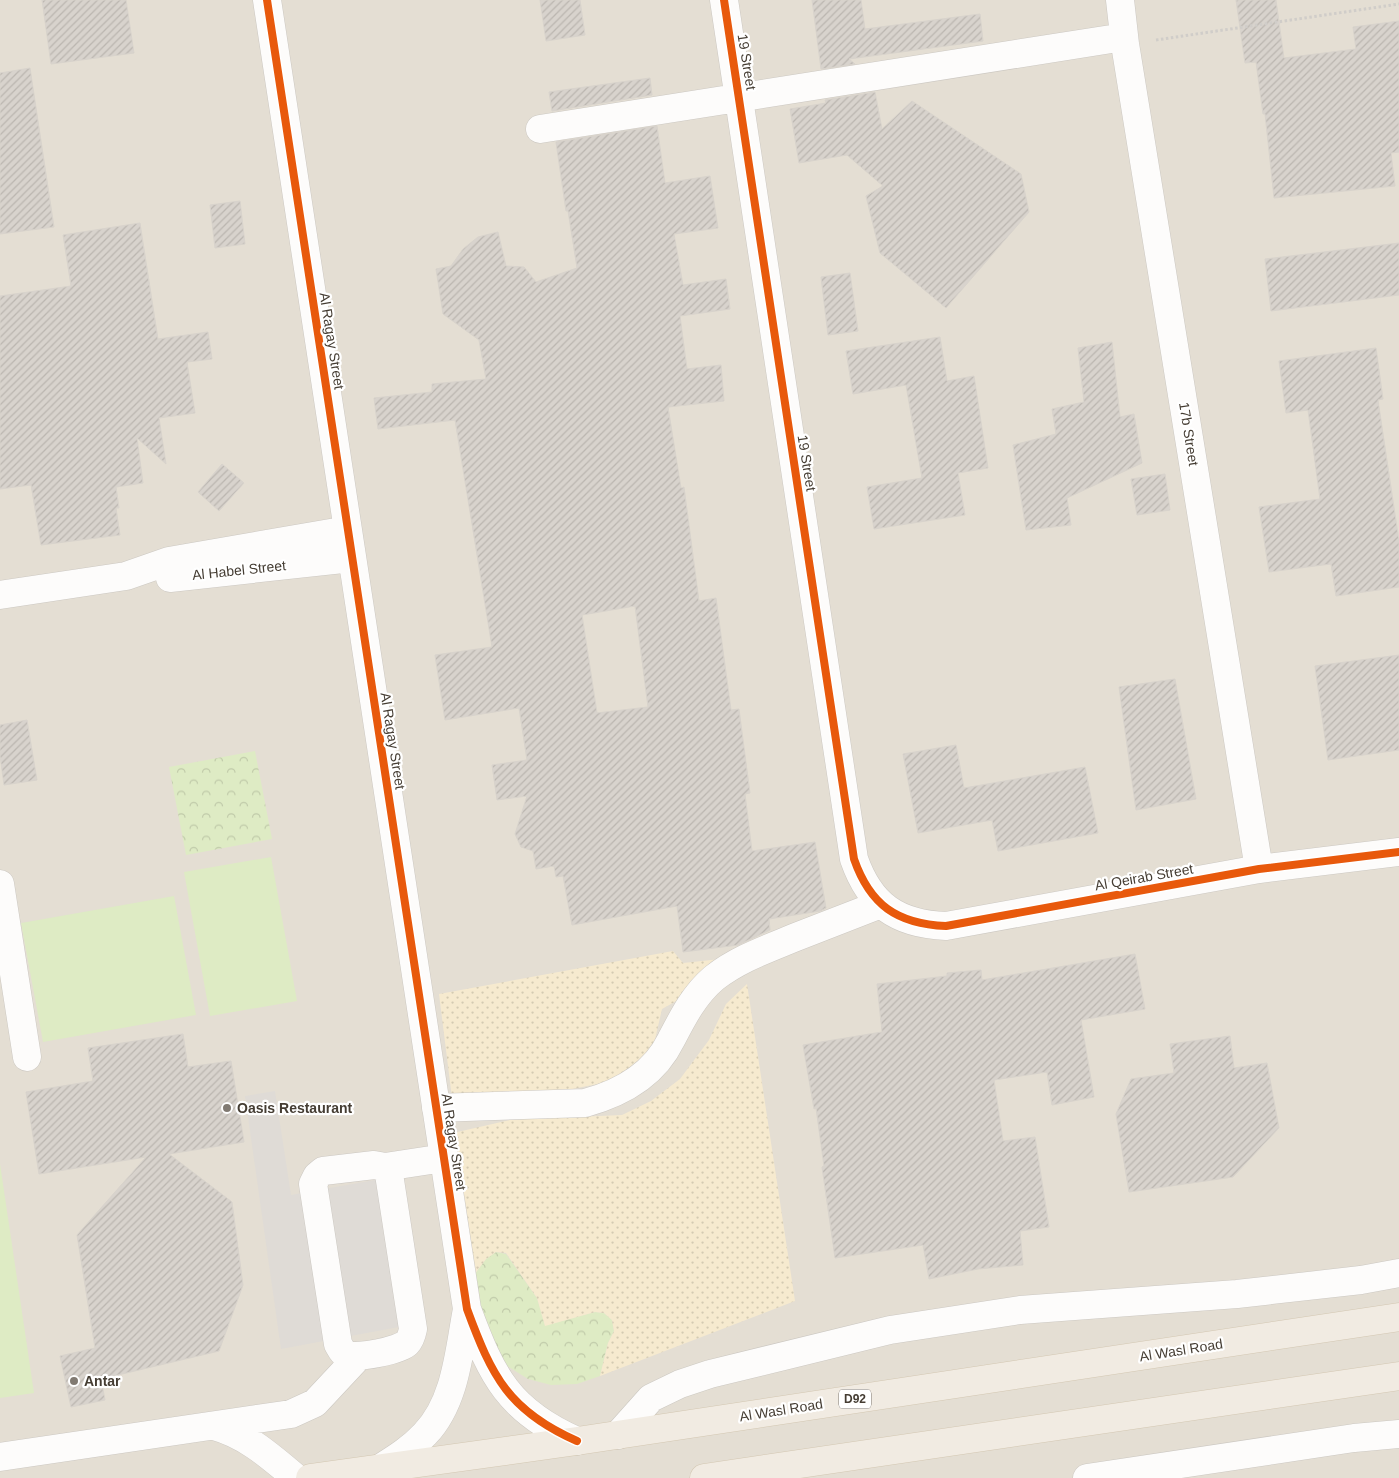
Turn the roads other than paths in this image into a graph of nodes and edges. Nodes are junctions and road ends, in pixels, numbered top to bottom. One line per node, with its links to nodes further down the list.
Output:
1 (267, 0): 7 (street, Al Ragay Street)
2 (724, 0): 5 (street, 19 Street)
3 (1120, 0): 4 (street, 17b Street)
4 (1125, 41): 5 (street); 12 (street, 17b Street)
5 (740, 97): 6 (street); 14 (street, 19 Street)
6 (540, 129)
7 (348, 530): 8 (street, Al Ragay Street); 9 (street, Al Habel Street)
8 (352, 558): 9 (street, Al Habel Street); 16 (street, Al Ragay Street)
9 (126, 576): 10 (street, Al Habel Street)
10 (0, 595)
11 (1399, 852): 12 (street, Al Qeirab Street)
12 (1260, 869): 14 (street, Al Qeirab Street)
13 (0, 884): 15 (street)
14 (888, 909): 16 (street)
15 (27, 1057)
16 (436, 1108): 17 (street, Al Ragay Street)
17 (444, 1158): 18 (street); 20 (street, Al Ragay Street)
18 (385, 1167): 22 (street); 22 (street)
19 (1399, 1273): 26 (street)
20 (468, 1309): 27 (street, Al Ragay Street); 29 (street, Al Ragay Street)
21 (1399, 1316): 26 (main road, Al Wasl Road / D92)
22 (358, 1357): 24 (street)
23 (1399, 1376): 32 (main road)
24 (213, 1426): 28 (street); 30 (street)
25 (1399, 1434): 33 (street)
26 (618, 1435): 27 (main road, Al Wasl Road / D92)
27 (577, 1441): 29 (main road, Al Wasl Road / D92)
28 (0, 1457)
29 (382, 1467): 31 (main road, Al Wasl Road / D92)
30 (296, 1478)
31 (310, 1478)
32 (704, 1478)
33 (1086, 1478)

